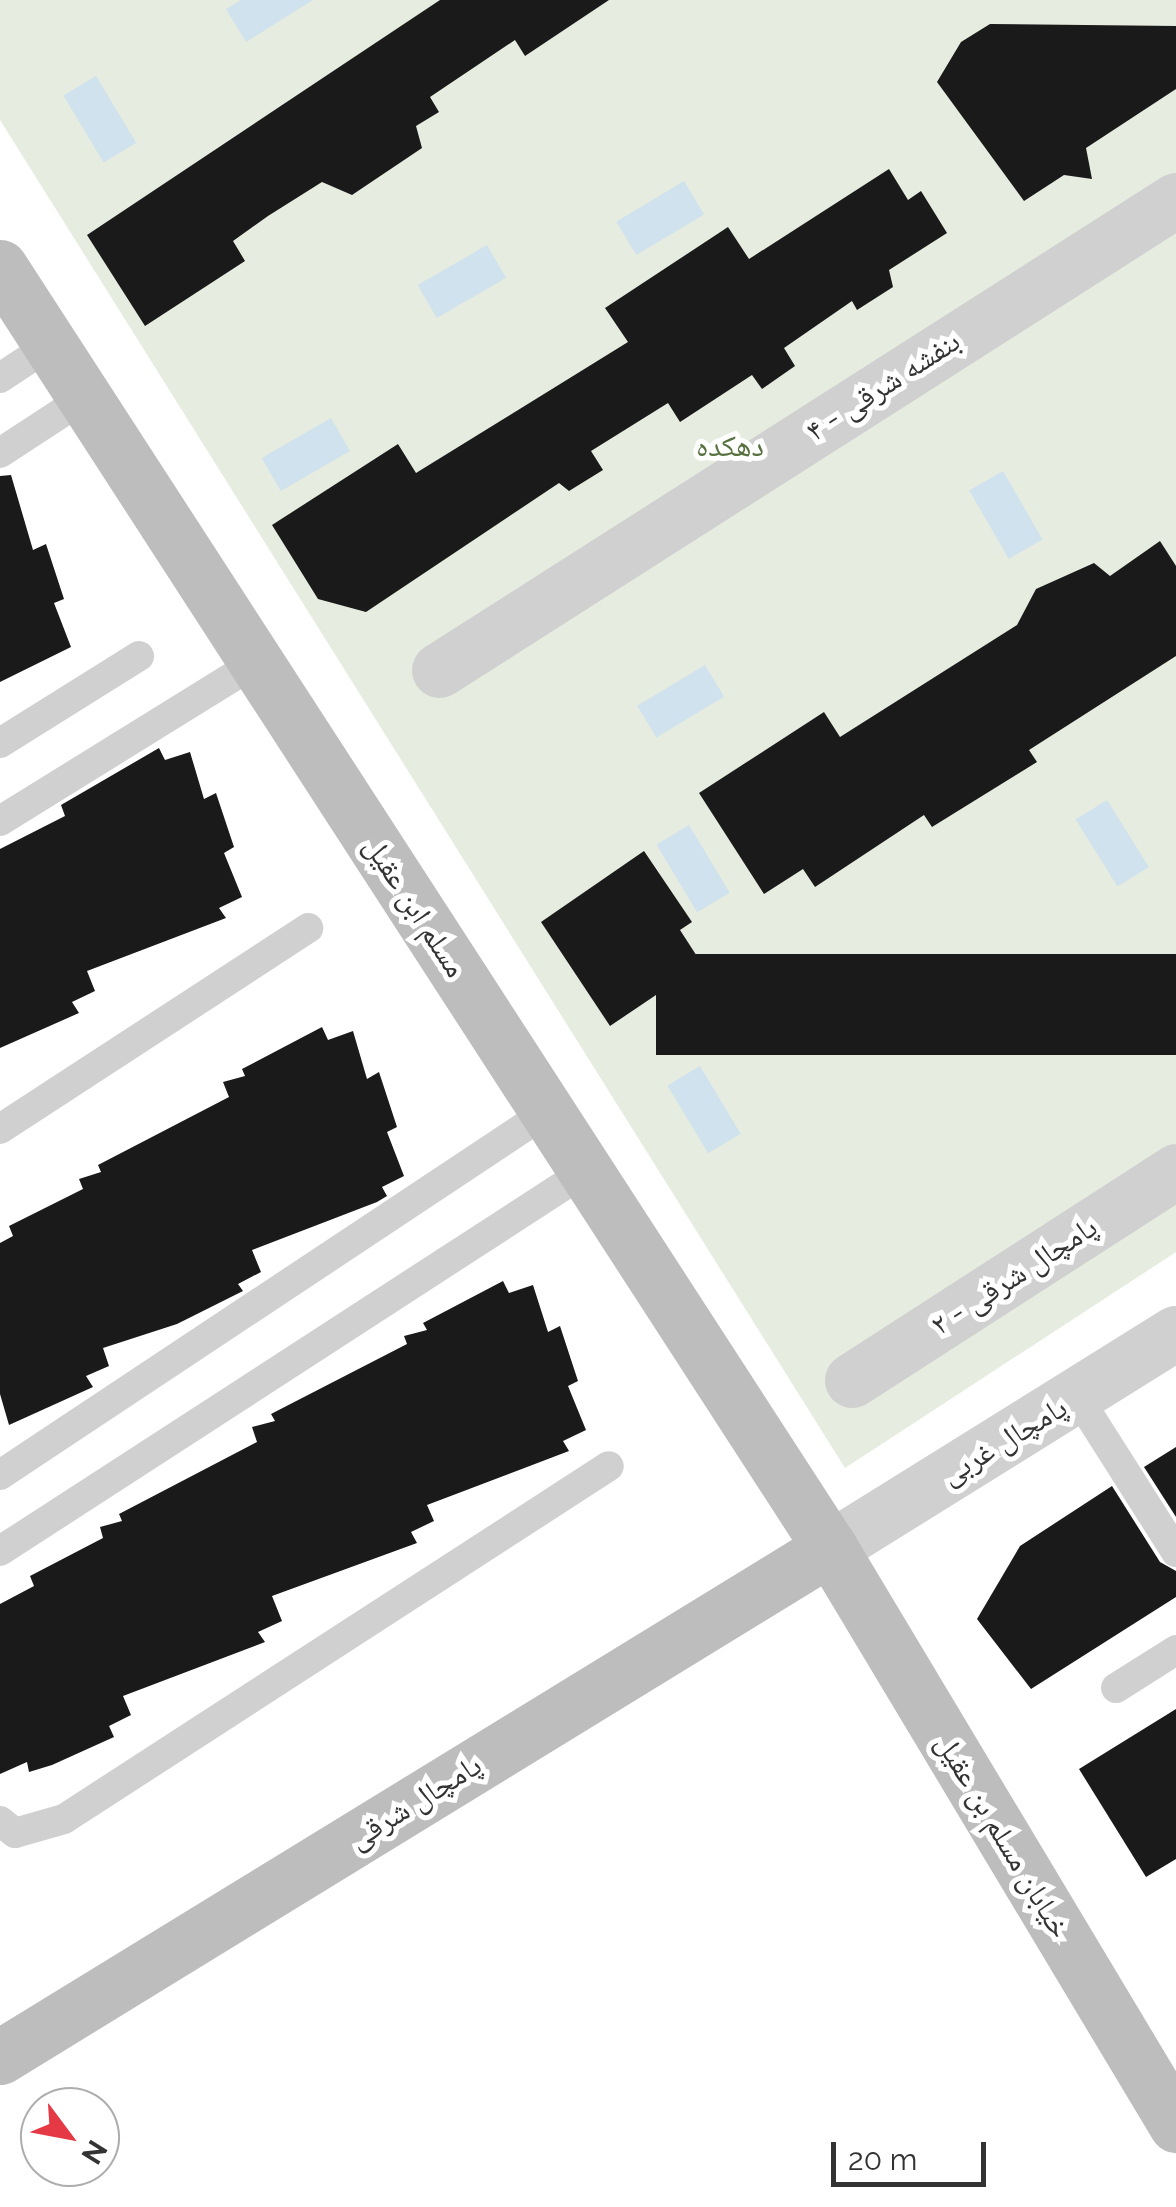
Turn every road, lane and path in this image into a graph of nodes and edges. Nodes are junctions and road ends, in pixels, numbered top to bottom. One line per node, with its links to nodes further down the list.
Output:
1 (1176, 200): 9 (street, بنفشه شرقی - ۴)
2 (0, 267): 3 (street, مسلم ابن عقیل)
3 (50, 345): 4 (lane); 5 (street, مسلم ابن عقیل)
4 (0, 378)
5 (84, 398): 6 (lane); 8 (street, مسلم ابن عقیل)
6 (0, 453)
7 (140, 656): 10 (lane)
8 (256, 662): 11 (lane); 13 (street, مسلم ابن عقیل)
9 (439, 670)
10 (0, 743)
11 (0, 821)
12 (308, 928): 14 (lane)
13 (547, 1112): 16 (street, مسلم ابن عقیل); 21 (lane)
14 (0, 1129)
15 (1176, 1171): 18 (street, پامچال شرقی - ۲)
16 (586, 1172): 22 (street, مسلم ابن عقیل); 23 (lane)
17 (1176, 1333): 19 (street, پامچال غربی)
18 (852, 1380)
19 (1078, 1396): 22 (street, پامچال غربی); 24 (lane)
20 (609, 1466): 27 (lane)
21 (0, 1475)
22 (830, 1548): 28 (street, پامچال شرقی); 29 (street, خیابان مسلم بن عقیل)
23 (0, 1550)
24 (1176, 1552)
25 (1176, 1650): 26 (lane)
26 (1116, 1688)
27 (0, 1821)
28 (0, 2057)
29 (1176, 2125)

